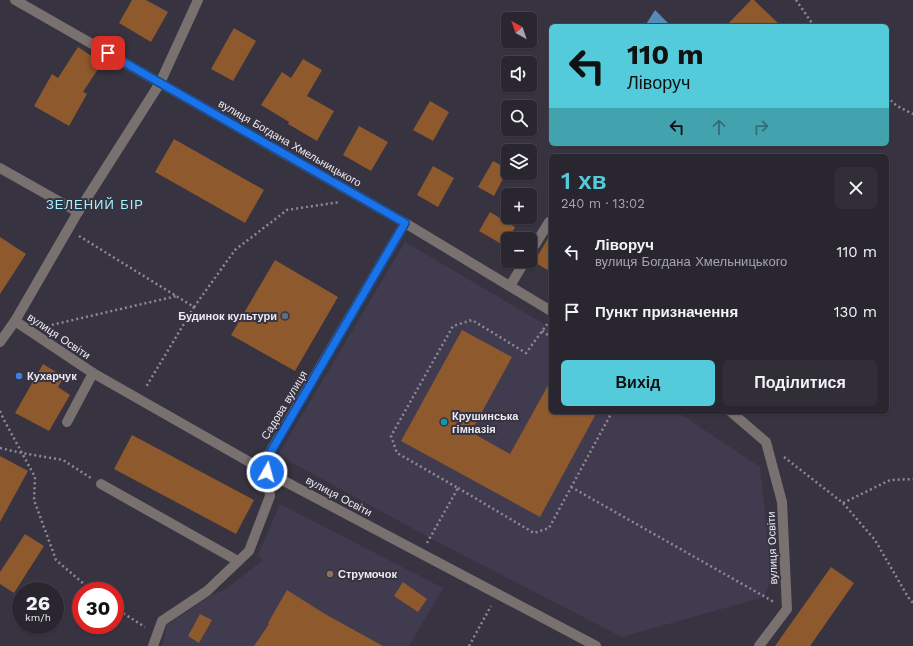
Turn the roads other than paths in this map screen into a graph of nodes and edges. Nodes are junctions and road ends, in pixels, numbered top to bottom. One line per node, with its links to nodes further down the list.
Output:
1 (15, 0): 3 (street, вулиця Богдана Хмельницького)
2 (198, 0): 3 (street)
3 (160, 83): 5 (street); 7 (street, вулиця Богдана Хмельницького)
4 (0, 168): 5 (street)
5 (78, 212): 12 (street)
6 (549, 222): 8 (street)
7 (405, 223): 10 (street, вулиця Богдана Хмельницького); 17 (street, Садова вулиця)
8 (537, 242)
9 (521, 268): 10 (street)
10 (510, 286): 11 (street, вулиця Богдана Хмельницького)
11 (549, 310)
12 (15, 321): 13 (street); 14 (street, вулиця Освіти)
13 (0, 342)
14 (93, 373): 16 (street); 17 (street, вулиця Освіти)
15 (733, 414): 22 (street, вулиця Освіти)
16 (67, 422)
17 (267, 472): 19 (street, Садова вулиця); 21 (street, вулиця Освіти)
18 (101, 484): 19 (street)
19 (238, 561): 20 (street, Садова вулиця)
20 (153, 646)
21 (596, 646)
22 (759, 646)

